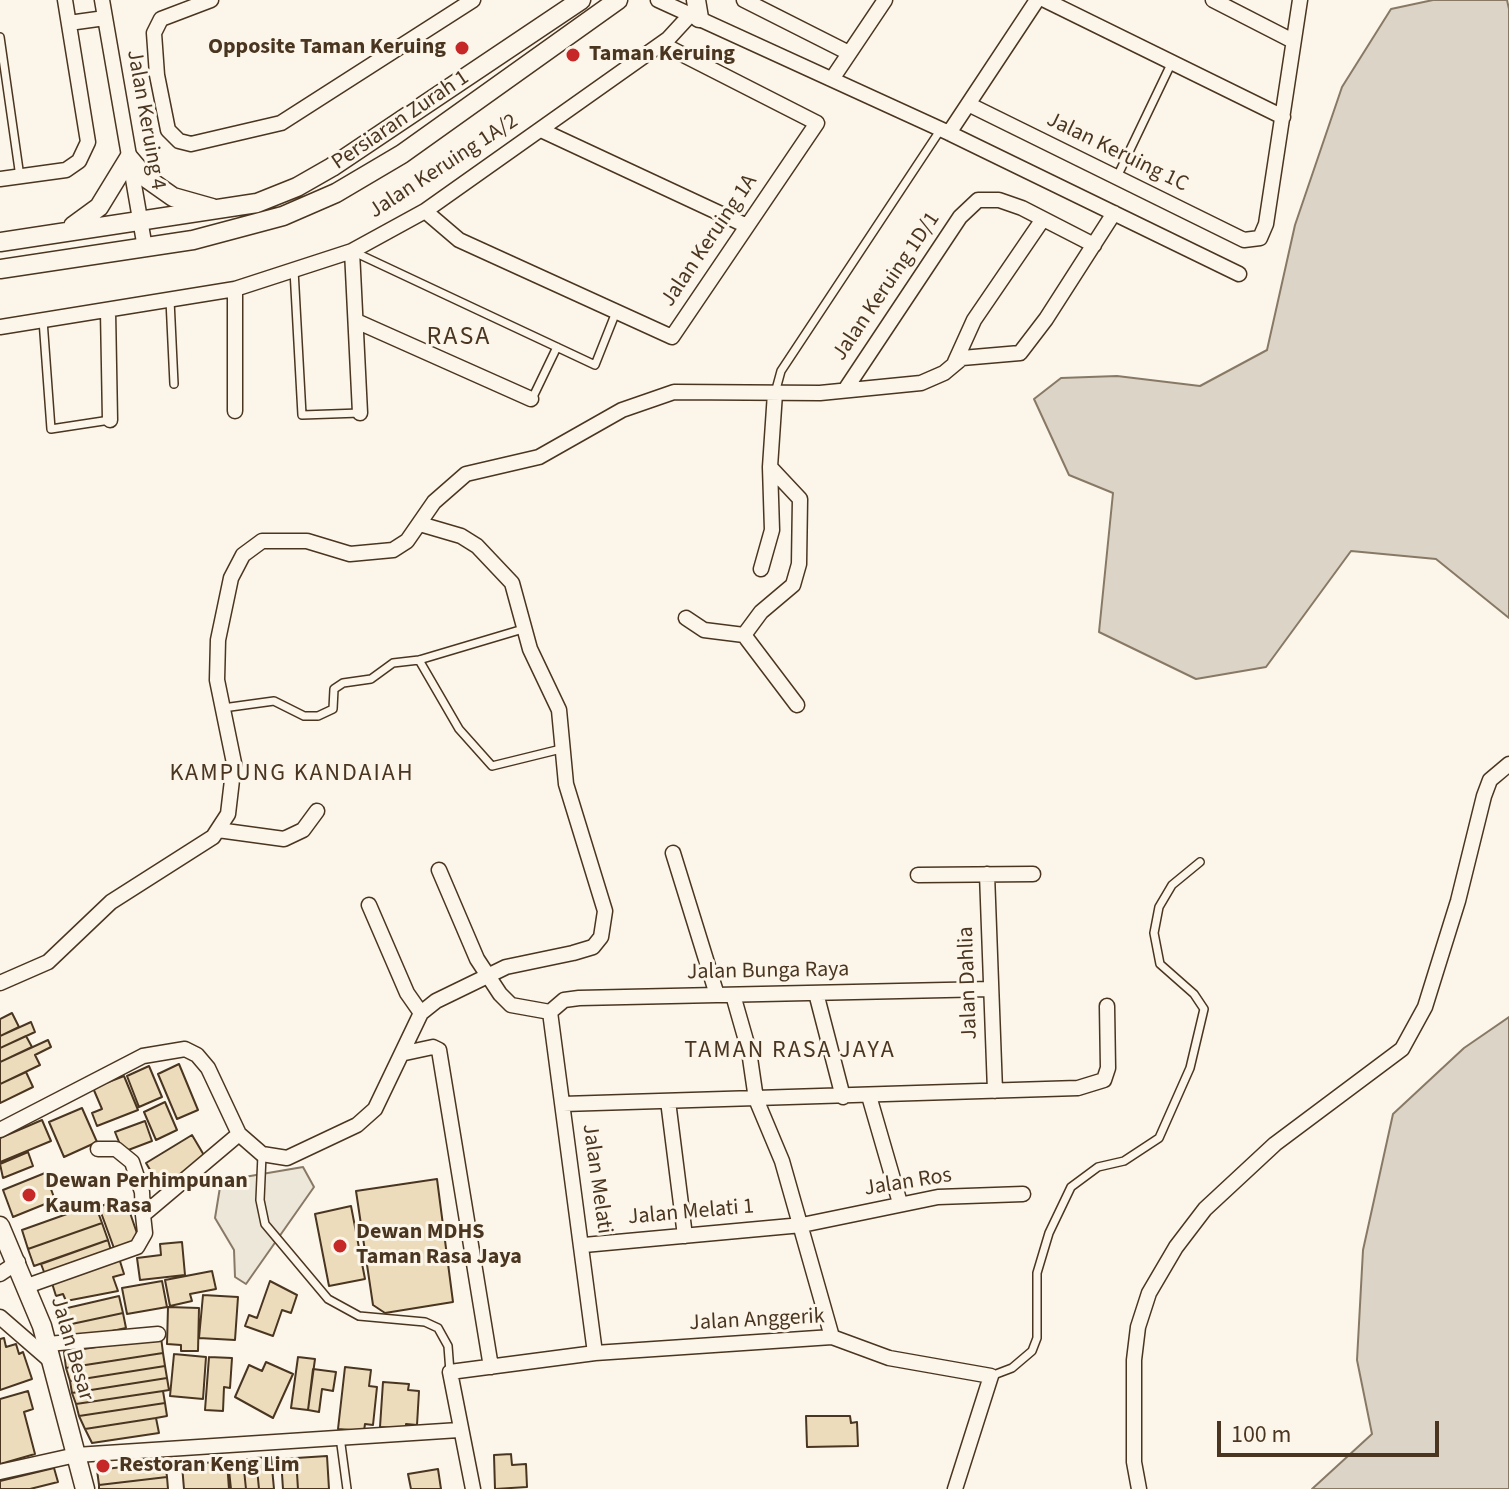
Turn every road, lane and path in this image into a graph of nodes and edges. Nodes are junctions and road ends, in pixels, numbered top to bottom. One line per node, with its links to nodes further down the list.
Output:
1 (65, 0): 16 (street)
2 (102, 0): 15 (street, Jalan Keruing 4)
3 (211, 0): 4 (street)
4 (473, 0)
5 (581, 0): 31 (main road, Persiaran Zurah 1)
6 (618, 0): 40 (main road, Persiaran Zurah 1)
7 (658, 0): 14 (street)
8 (744, 0): 20 (street)
9 (885, 0): 20 (street)
10 (1037, 0): 23 (street)
11 (1045, 0): 21 (street)
12 (1213, 0): 18 (street)
13 (1300, 0): 18 (street)
14 (695, 11): 19 (street, Jalan Keruing 1A/2); 22 (street)
15 (105, 18): 16 (street); 27 (street, Jalan Keruing 4)
16 (69, 23): 28 (street)
17 (0, 37): 28 (lane)
18 (1293, 41): 24 (street)
19 (662, 44): 25 (street, Jalan Keruing 1A/2); 36 (street, Jalan Keruing 1A)
20 (849, 53): 22 (street)
21 (1172, 62): 24 (street); 29 (lane)
22 (832, 79): 26 (street)
23 (970, 105): 26 (street); 29 (street, Jalan Keruing 1C)
24 (1283, 117): 29 (street, Jalan Keruing 1C)
25 (541, 130): 32 (street, Jalan Keruing 1A/2); 36 (street)
26 (945, 131): 33 (street); 56 (lane)
27 (129, 158): 31 (main road); 35 (street, Jalan Keruing 4); 37 (main road)
28 (20, 177): 30 (street)
29 (1117, 177)
30 (0, 179)
31 (219, 210): 35 (main road, Persiaran Zurah 1)
32 (425, 211): 41 (street, Jalan Keruing 1A/2); 48 (street, Jalan Keruing 1A)
33 (1114, 213): 39 (street); 44 (street)
34 (1043, 219): 39 (street, Jalan Keruing 1D/1); 53 (street); 55 (street, Jalan Keruing 1D/1)
35 (140, 221): 37 (main road, Persiaran Zurah 1); 40 (street, Jalan Keruing 4)
36 (747, 226): 48 (street, Jalan Keruing 1A)
37 (64, 231): 38 (main road, Persiaran Zurah 1)
38 (0, 242)
39 (1094, 245): 53 (street)
40 (145, 248): 42 (main road, Persiaran Zurah 1)
41 (352, 251): 43 (street, Jalan Keruing 1A/2); 50 (street); 52 (lane)
42 (0, 269)
43 (294, 270): 45 (street, Jalan Keruing 1A/2); 59 (lane)
44 (1239, 274)
45 (235, 289): 46 (street, Jalan Keruing 1A/2); 58 (street)
46 (170, 300): 47 (street, Jalan Keruing 1A/2); 54 (lane)
47 (108, 311): 49 (street, Jalan Keruing 1A/2); 60 (street)
48 (616, 312): 52 (lane)
49 (43, 320): 51 (street, Jalan Keruing 1A/2); 60 (lane)
50 (356, 321): 57 (street); 59 (street)
51 (0, 327)
52 (557, 347): 57 (lane)
53 (955, 362): 55 (street)
54 (174, 384)
55 (847, 387): 56 (street)
56 (775, 393): 61 (street); 62 (street)
57 (531, 399)
58 (235, 411)
59 (360, 413)
60 (110, 420)
61 (770, 467): 63 (street); 66 (street)
62 (420, 524): 65 (street); 69 (street)
63 (761, 569)
64 (686, 618): 66 (street)
65 (523, 629): 67 (lane); 70 (street)
66 (744, 635): 68 (street)
67 (419, 660): 69 (lane); 70 (lane)
68 (797, 705)
69 (223, 708): 73 (street)
70 (561, 749): 81 (street)
71 (1509, 764): 128 (street)
72 (317, 811): 73 (street)
73 (218, 830): 82 (street)
74 (673, 853): 85 (street)
75 (1200, 862): 119 (lane)
76 (439, 870): 81 (street)
77 (987, 874): 78 (street); 79 (street); 83 (street, Jalan Dahlia)
78 (1033, 874)
79 (918, 875)
80 (369, 905): 89 (street)
81 (488, 976): 88 (street); 89 (street)
82 (0, 983)
83 (991, 989): 84 (street, Jalan Bunga Raya); 91 (street, Jalan Dahlia)
84 (816, 993): 86 (street, Jalan Bunga Raya); 93 (street)
85 (717, 995): 86 (street, Jalan Bunga Raya); 88 (street, Jalan Bunga Raya)
86 (733, 995): 94 (street)
87 (1107, 1006): 91 (street)
88 (550, 1012): 96 (street, Jalan Melati)
89 (421, 1013): 90 (street)
90 (405, 1053): 100 (street); 117 (street)
91 (995, 1091): 92 (street)
92 (869, 1096): 93 (street); 102 (street)
93 (843, 1097): 94 (street)
94 (756, 1099): 95 (street); 104 (street)
95 (668, 1101): 96 (street); 106 (street)
96 (563, 1104): 107 (street, Jalan Melati)
97 (0, 1130): 98 (street)
98 (239, 1134): 100 (street); 103 (street)
99 (98, 1149): 103 (street)
100 (262, 1154): 118 (lane)
101 (1023, 1194): 102 (street, Jalan Ros)
102 (900, 1203): 104 (street, Jalan Ros)
103 (143, 1215): 110 (street)
104 (802, 1225): 106 (street, Jalan Melati 1); 113 (street)
105 (0, 1226): 108 (main road, Jalan Besar)
106 (685, 1236): 107 (street, Jalan Melati 1)
107 (584, 1245): 115 (street, Jalan Melati)
108 (18, 1262): 109 (street); 110 (main road, Jalan Besar)
109 (0, 1274)
110 (27, 1286): 114 (main road, Jalan Besar)
111 (0, 1317): 116 (street)
112 (158, 1334): 114 (street)
113 (832, 1337): 115 (street, Jalan Anggerik); 119 (street, Jalan Anggerik)
114 (48, 1344): 116 (main road, Jalan Besar)
115 (595, 1353): 117 (street, Jalan Anggerik)
116 (53, 1363): 122 (main road, Jalan Besar)
117 (491, 1367): 118 (street, Jalan Anggerik)
118 (450, 1372): 120 (street)
119 (991, 1376): 127 (street)
120 (459, 1430): 121 (street); 126 (street)
121 (340, 1437): 122 (street); 125 (lane)
122 (76, 1455): 123 (street); 124 (main road, Jalan Besar)
123 (0, 1472)
124 (85, 1489)
125 (347, 1489)
126 (473, 1489)
127 (955, 1489)
128 (1139, 1489)

